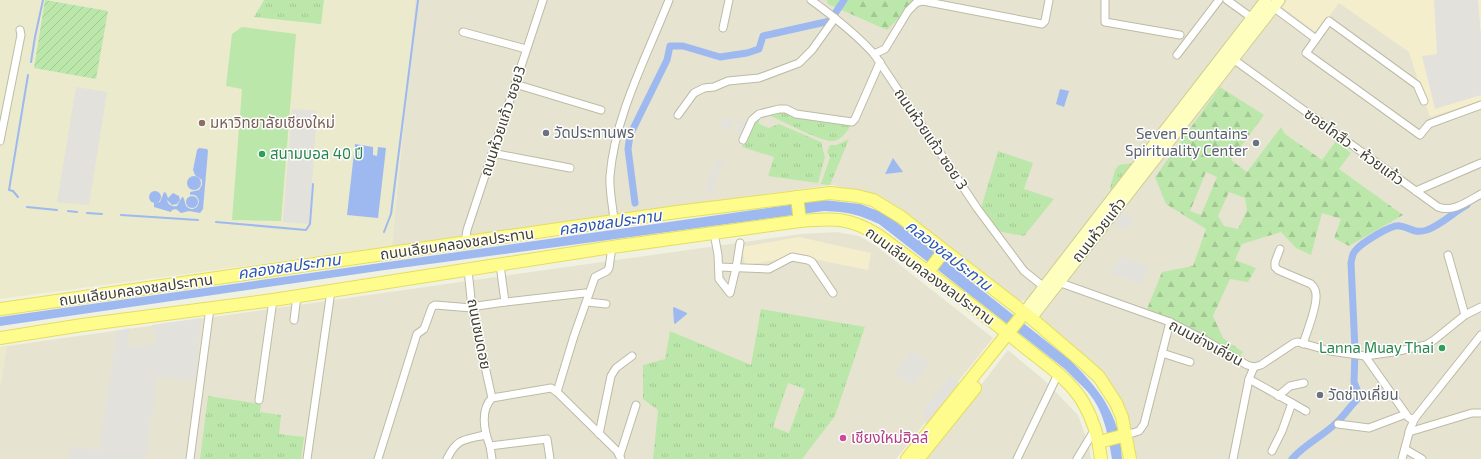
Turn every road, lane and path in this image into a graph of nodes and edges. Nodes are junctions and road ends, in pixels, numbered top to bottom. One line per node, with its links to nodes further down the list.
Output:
1 (542, 0): 16 (street, ถนนห้วยแก้ว ซอย3)
2 (669, 0): 36 (street)
3 (729, 0): 12 (street)
4 (811, 0): 10 (street, ถนนห้วยแก้ว ซอย 3)
5 (1049, 0): 17 (street)
6 (1105, 0): 14 (street)
7 (1219, 0): 18 (street)
8 (1227, 0): 11 (street)
9 (1273, 2): 11 (main road, ถนนห้วยแก้ว); 15 (street); 19 (main road, ถนนห้วยแก้ว)
10 (832, 16): 17 (street, ถนนห้วยแก้ว ซอย 3); 25 (street)
11 (1252, 18): 19 (main road, ถนนห้วยแก้ว)
12 (723, 28)
13 (463, 32): 16 (street)
14 (1180, 35)
15 (1316, 39): 22 (street); 23 (street)
16 (526, 49): 21 (street, ถนนห้วยแก้ว ซอย3)
17 (874, 54): 20 (street, ถนนห้วยแก้ว ซอย 3)
18 (1177, 55)
19 (1229, 56): 32 (street, ซอยโกสึว - ห้วยแก้ว); 49 (main road, ถนนห้วยแก้ว); 50 (main road, ถนนห้วยแก้ว)
20 (880, 62): 27 (street); 50 (street, ถนนห้วยแก้ว ซอย 3)
21 (515, 84): 24 (street); 29 (street, ถนนห้วยแก้ว ซอย3)
22 (1424, 101)
23 (1481, 105)
24 (601, 110)
25 (678, 115)
26 (0, 130): 28 (street)
27 (743, 140)
28 (0, 141)
29 (492, 153): 31 (street); 38 (street, ถนนห้วยแก้ว ซอย3)
30 (1481, 163): 32 (street)
31 (570, 168)
32 (1416, 191): 33 (street, ซอยโกสึว - ห้วยแก้ว)
33 (1481, 194)
34 (797, 199): 35 (main road); 36 (main road, ถนนเลียบคลองชลประทาน); 42 (main road, ถนนเลียบคลองชลประทาน)
35 (800, 219): 37 (main road, ถนนเลียบคลองชลประทาน); 48 (main road, ถนนเลียบคลองชลประทาน)
36 (614, 221): 38 (main road, ถนนเลียบคลองชลประทาน)
37 (714, 234): 40 (main road, ถนนเลียบคลองชลประทาน); 45 (street)
38 (465, 243): 62 (main road, ถนนเลียบคลองชลประทาน)
39 (740, 243): 46 (street)
40 (612, 247): 44 (main road, ถนนเลียบคลองชลประทาน); 57 (street)
41 (1280, 249): 70 (street)
42 (942, 253): 48 (main road); 63 (main road, ถนนเลียบคลองชลประทาน)
43 (1448, 255): 64 (street)
44 (500, 265): 47 (main road, ถนนเลียบคลองชลประทาน); 56 (street)
45 (719, 267): 46 (street); 46 (street)
46 (736, 268): 53 (street)
47 (468, 270): 51 (main road, ถนนเลียบคลองชลประทาน); 60 (street, ถนนชมดอย)
48 (929, 270): 68 (main road, ถนนเลียบคลองชลประทาน)
49 (1058, 282): 63 (main road, ถนนห้วยแก้ว); 66 (street, ถนนช่างเคี่ยน)
50 (1044, 287): 63 (main road, ถนนห้วยแก้ว)
51 (331, 291): 54 (main road, ถนนเลียบคลองชลประทาน); 100 (street)
52 (585, 293): 56 (street)
53 (833, 293)
54 (297, 296): 55 (main road, ถนนเลียบคลองชลประทาน); 65 (street)
55 (273, 300): 61 (main road, ถนนเลียบคลองชลประทาน); 82 (street)
56 (505, 302): 60 (street)
57 (586, 302): 58 (street); 79 (street)
58 (606, 304)
59 (1481, 306): 64 (street)
60 (475, 307): 81 (street, ถนนชมดอย); 101 (street)
61 (210, 308): 69 (main road, ถนนเลียบคลองชลประทาน); 99 (street)
62 (0, 309)
63 (1027, 315): 68 (main road, ถนนห้วยแก้ว); 93 (main road, ถนนเลียบคลองชลประทาน)
64 (1465, 315): 73 (street)
65 (294, 320)
66 (1170, 322): 71 (street); 75 (street, ถนนช่างเคี่ยน)
67 (1481, 335): 87 (street)
68 (1011, 336): 76 (main road, ถนนเลียบคลองชลประทาน); 105 (main road, ถนนห้วยแก้ว); 106 (main road, ถนนห้วยแก้ว)
69 (0, 338)
70 (1303, 344): 73 (street); 75 (street, ถนนช่างเคี่ยน)
71 (1162, 353): 74 (street); 93 (street)
72 (632, 356): 91 (street)
73 (1365, 356): 87 (street)
74 (1190, 362)
75 (1254, 367): 77 (street)
76 (1058, 374): 89 (main road, ถนนเลียบคลองชลประทาน); 107 (street)
77 (1249, 379): 80 (street); 111 (street)
78 (1304, 383): 80 (street)
79 (557, 392): 81 (street); 91 (street)
80 (1278, 396): 83 (street)
81 (492, 398): 92 (street)
82 (259, 400)
83 (1292, 404): 85 (street); 97 (street)
84 (636, 405): 98 (street)
85 (1306, 411)
86 (1481, 413): 90 (street)
87 (1409, 417): 88 (street); 90 (street)
88 (1338, 424)
89 (1095, 429): 94 (main road, ถนนเลียบคลองชลประทาน); 108 (street)
90 (1410, 430): 96 (street)
91 (599, 434): 98 (street)
92 (485, 435): 95 (street); 102 (street)
93 (1126, 435): 94 (main road); 110 (main road, ถนนเลียบคลองชลประทาน)
94 (1099, 442): 109 (main road, ถนนเลียบคลองชลประทาน)
95 (490, 446): 103 (street); 104 (street)
96 (1405, 450): 112 (street); 113 (street)
97 (1272, 451)
98 (621, 457)
99 (190, 459)
100 (307, 459)
101 (378, 459)
102 (447, 459)
103 (492, 459)
104 (550, 459)
105 (907, 459)
106 (918, 459)
107 (1017, 459)
108 (1078, 459)
109 (1102, 459)
110 (1130, 459)
111 (1233, 459)
112 (1402, 459)
113 (1422, 459)

